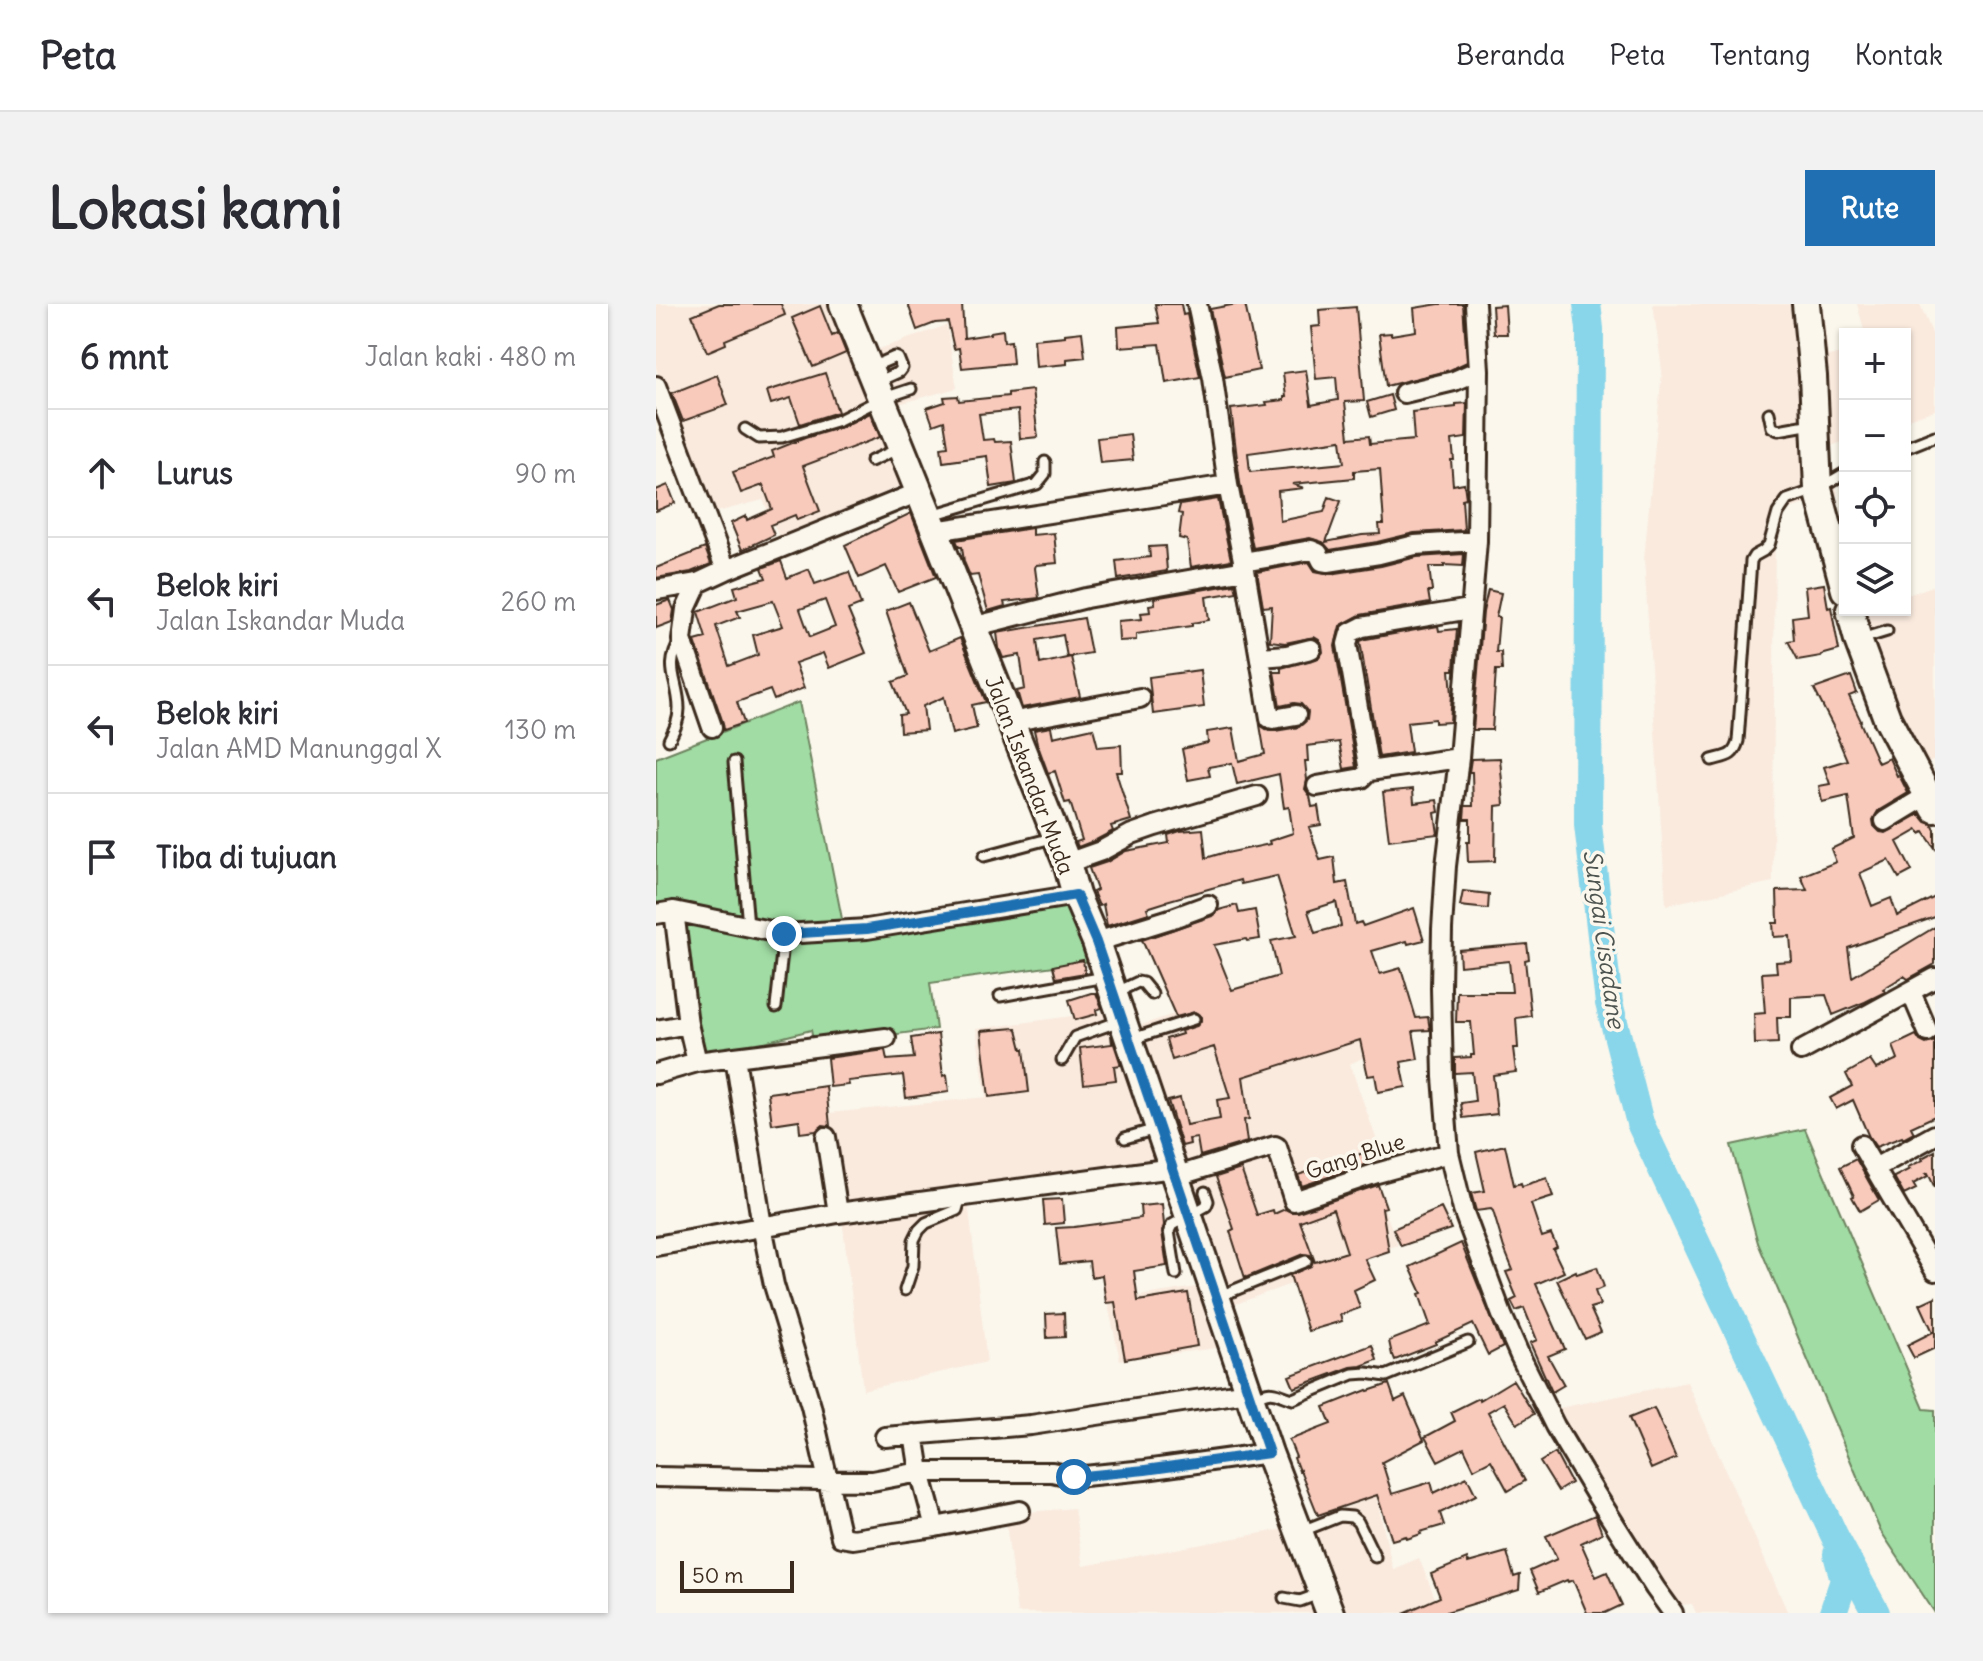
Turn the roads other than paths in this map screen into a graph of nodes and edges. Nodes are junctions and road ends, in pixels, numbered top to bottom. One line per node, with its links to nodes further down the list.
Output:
1 (843, 304): 6 (street, Jalan Iskandar Muda)
2 (1197, 304): 19 (street)
3 (1475, 304): 5 (street)
4 (1806, 304): 11 (street)
5 (1479, 370): 9 (street); 22 (street)
6 (875, 383): 8 (lane); 12 (lane); 15 (street, Jalan Iskandar Muda)
7 (656, 386): 25 (street)
8 (911, 389)
9 (1404, 393)
10 (1769, 413): 11 (lane)
11 (1815, 423): 20 (street)
12 (745, 429)
13 (1935, 436): 14 (lane)
14 (1911, 446)
15 (901, 447): 16 (lane); 21 (street, Jalan Iskandar Muda)
16 (871, 461)
17 (1045, 462): 21 (lane)
18 (1839, 477): 20 (lane)
19 (1228, 485): 21 (street); 24 (street)
20 (1818, 489): 23 (street); 42 (lane)
21 (928, 513): 25 (street); 30 (street, Jalan Iskandar Muda)
22 (1477, 541): 24 (street); 28 (street)
23 (1839, 565)
24 (1244, 566): 30 (street); 35 (street)
25 (726, 570): 26 (street)
26 (698, 583): 27 (street); 32 (street)
27 (656, 590)
28 (1470, 609): 41 (street); 44 (street)
29 (1852, 616): 33 (street)
30 (972, 627): 38 (street, Jalan Iskandar Muda)
31 (1887, 631): 33 (lane)
32 (682, 640): 39 (street); 40 (lane)
33 (1858, 640): 47 (street)
34 (1311, 649): 35 (street)
35 (1260, 657): 37 (street)
36 (1140, 698): 38 (street)
37 (1296, 715)
38 (1010, 722): 49 (street, Jalan Iskandar Muda)
39 (712, 727)
40 (669, 740)
41 (1459, 758): 44 (street); 80 (street)
42 (1712, 760)
43 (734, 762): 55 (lane)
44 (1369, 771): 45 (street)
45 (1317, 786)
46 (1257, 796): 51 (street)
47 (1931, 802): 48 (street)
48 (1885, 821)
49 (1056, 837): 50 (lane); 51 (street, Jalan Iskandar Muda)
50 (984, 856)
51 (1067, 863): 52 (street, Jalan Iskandar Muda)
52 (1076, 895): 56 (street); 57 (street, Jalan Iskandar Muda)
53 (1208, 905): 57 (street)
54 (665, 913): 55 (street); 65 (street)
55 (748, 927): 56 (street)
56 (784, 934): 63 (lane)
57 (1096, 942): 59 (street, Jalan Iskandar Muda)
58 (1935, 978): 60 (street)
59 (1111, 985): 61 (lane); 62 (lane); 67 (street, Jalan Iskandar Muda)
60 (1911, 992): 68 (street); 70 (street)
61 (1152, 994)
62 (1000, 996)
63 (776, 1007)
64 (1194, 1019): 67 (lane)
65 (688, 1024): 66 (street); 73 (street)
66 (656, 1030)
67 (1126, 1030): 72 (lane); 75 (street, Jalan Iskandar Muda)
68 (1928, 1032)
69 (886, 1038): 71 (street)
70 (1801, 1051)
71 (735, 1057): 73 (street); 87 (street)
72 (1062, 1060)
73 (697, 1062): 74 (street)
74 (656, 1074)
75 (1159, 1128): 78 (lane); 82 (street, Jalan Iskandar Muda)
76 (1935, 1135): 81 (street)
77 (826, 1137): 85 (street)
78 (1125, 1138)
79 (1861, 1145): 81 (street)
80 (1449, 1153): 82 (street, Gang Blue); 108 (street)
81 (1875, 1168): 90 (street)
82 (1175, 1172): 84 (street); 86 (street, Jalan Iskandar Muda)
83 (1205, 1192): 86 (lane)
84 (958, 1197): 85 (street); 92 (lane)
85 (838, 1213): 87 (street)
86 (1189, 1214): 91 (lane); 93 (street, Jalan Iskandar Muda)
87 (762, 1226): 88 (street); 101 (street)
88 (656, 1246)
89 (1306, 1261): 93 (lane)
90 (1935, 1271)
91 (1176, 1274)
92 (905, 1290)
93 (1217, 1298): 95 (street, Jalan Iskandar Muda)
94 (1468, 1342): 95 (lane)
95 (1249, 1396): 96 (street); 98 (street, Jalan Iskandar Muda)
96 (914, 1434): 97 (street); 99 (street)
97 (885, 1437)
98 (1269, 1453): 99 (street); 104 (street, Jalan Iskandar Muda)
99 (920, 1472): 101 (street); 103 (street)
100 (656, 1477): 101 (street)
101 (828, 1480): 103 (street)
102 (1020, 1511): 103 (street)
103 (935, 1527)
104 (1298, 1531): 105 (lane); 107 (street, Jalan Iskandar Muda)
105 (1375, 1557)
106 (1284, 1598): 107 (lane)
107 (1326, 1603)
108 (1673, 1613)

